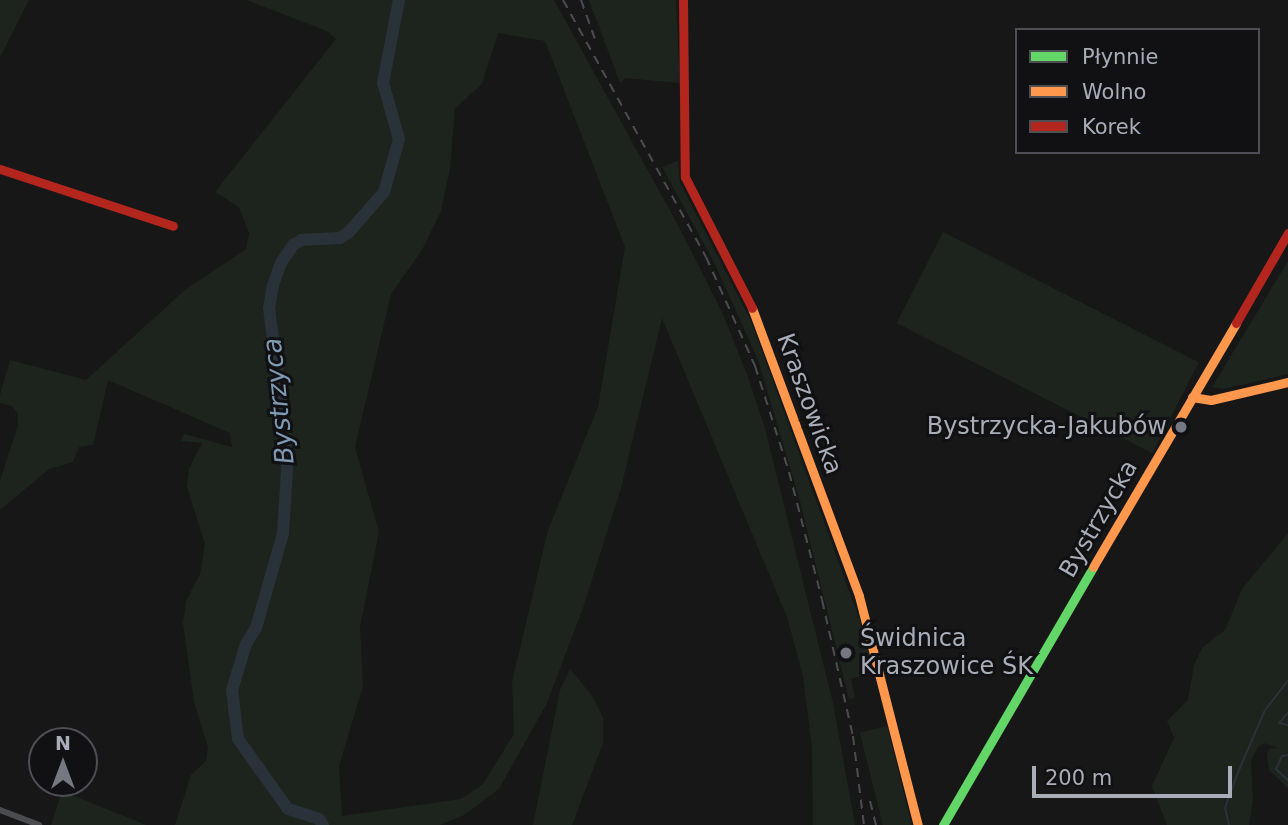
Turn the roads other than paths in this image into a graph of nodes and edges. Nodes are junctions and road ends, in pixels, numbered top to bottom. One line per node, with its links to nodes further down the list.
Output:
1 (683, 0): 9 (street, Kraszowicka)
2 (0, 169): 3 (street)
3 (173, 226)
4 (1288, 233): 6 (street, Bystrzycka)
5 (1288, 382): 6 (street)
6 (1192, 397): 10 (street, Bystrzycka)
7 (0, 810): 8 (street)
8 (39, 825)
9 (918, 825)
10 (943, 825)

